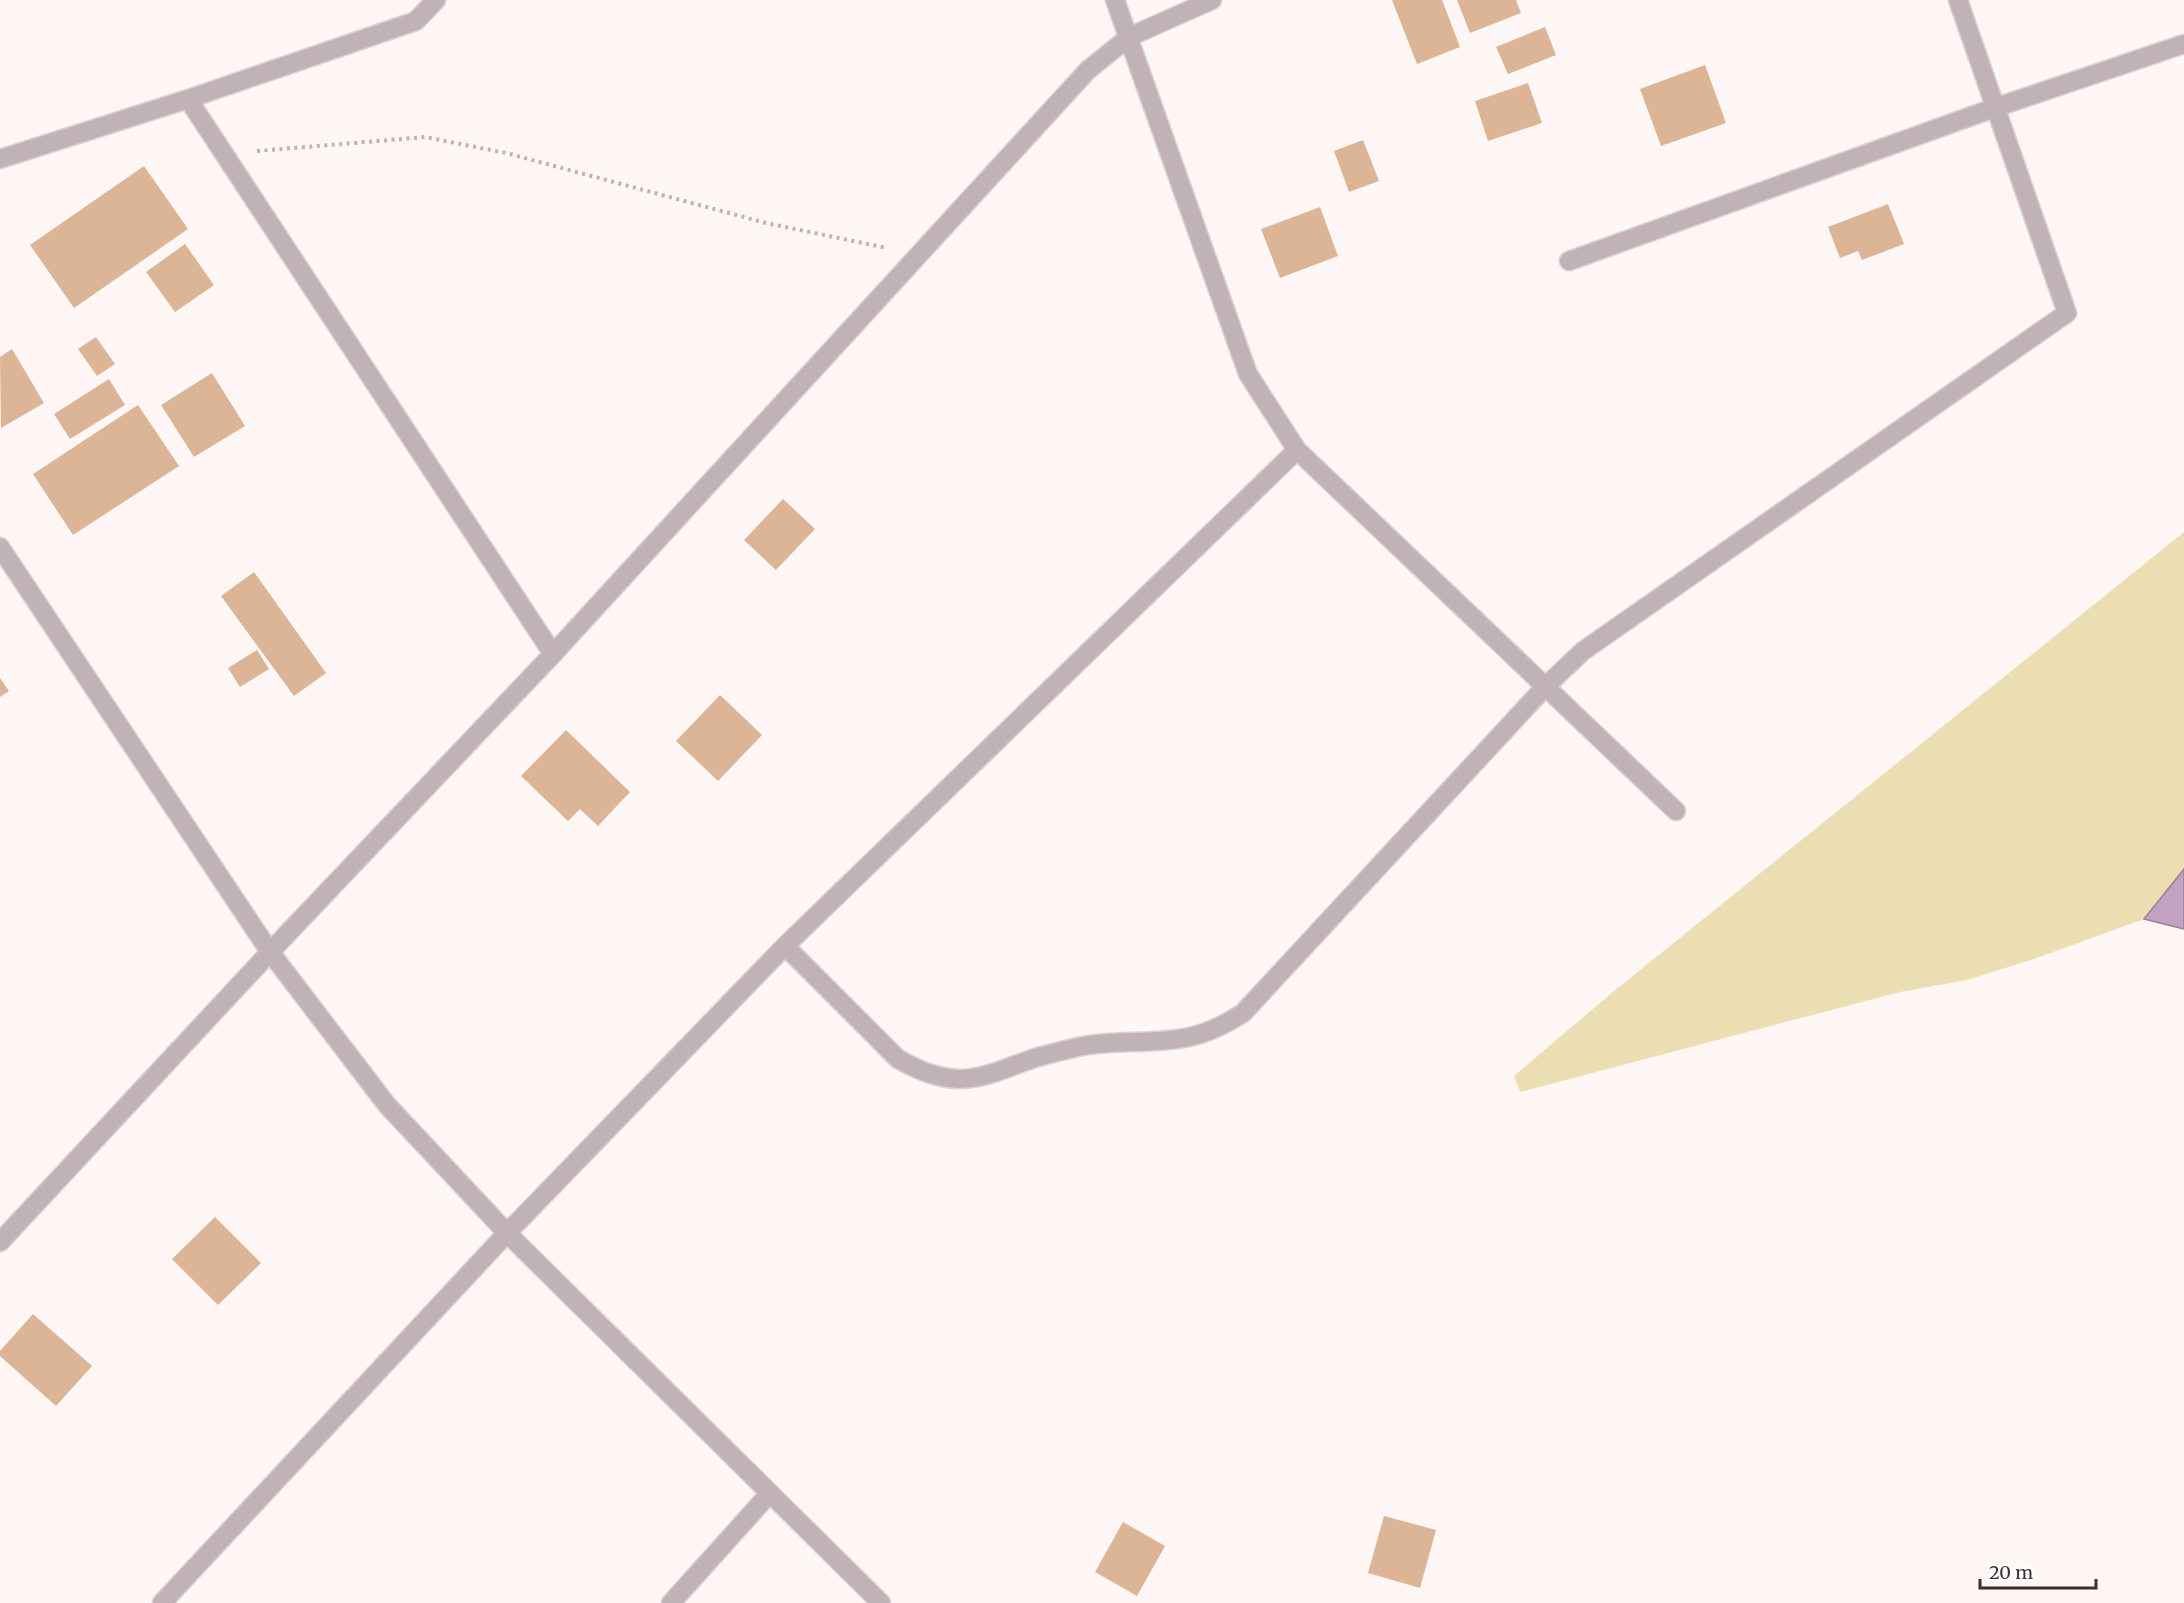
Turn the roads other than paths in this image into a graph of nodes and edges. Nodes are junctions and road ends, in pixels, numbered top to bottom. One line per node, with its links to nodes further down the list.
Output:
1 (436, 0): 7 (street)
2 (1114, 0): 5 (street)
3 (1212, 0): 5 (street)
4 (1958, 0): 8 (street)
5 (1129, 36): 11 (street); 13 (street)
6 (2184, 44): 8 (street)
7 (188, 99): 9 (street); 13 (street)
8 (1994, 108): 10 (street); 14 (street)
9 (0, 159)
10 (1569, 261)
11 (1297, 450): 14 (street); 16 (street)
12 (0, 547): 17 (street)
13 (553, 654): 17 (street)
14 (1545, 687): 15 (street); 16 (street)
15 (1676, 811)
16 (785, 946): 18 (street)
17 (270, 952): 18 (street); 19 (street)
18 (507, 1233): 20 (street); 21 (street)
19 (0, 1242)
20 (770, 1493): 22 (street); 23 (street)
21 (162, 1603)
22 (671, 1603)
23 (881, 1603)

